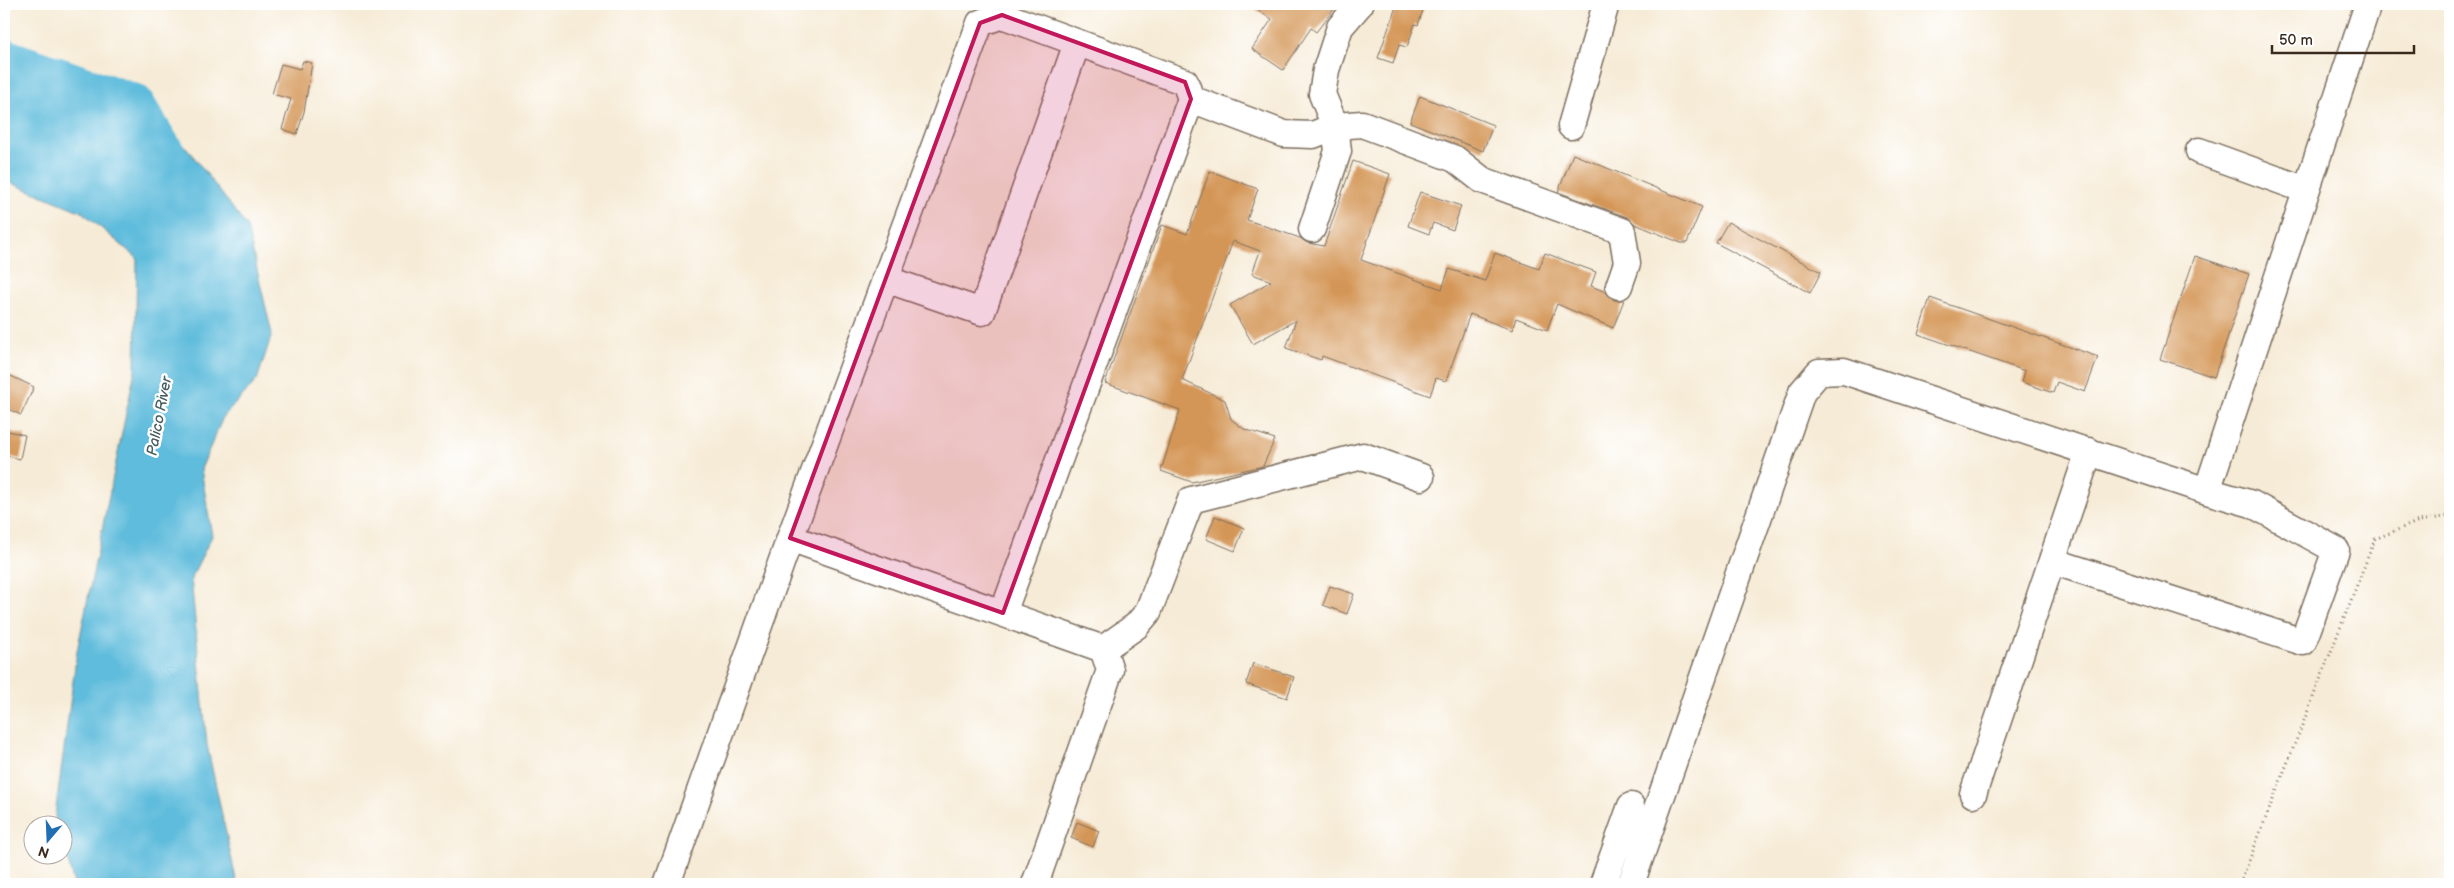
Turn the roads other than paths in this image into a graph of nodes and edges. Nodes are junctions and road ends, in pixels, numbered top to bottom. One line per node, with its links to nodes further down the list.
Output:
1 (1360, 4): 7 (street)
2 (1606, 4): 8 (street)
3 (2368, 4): 10 (street)
4 (1004, 9): 5 (street); 12 (street)
5 (1077, 42): 6 (street); 12 (street)
6 (1191, 99): 7 (street); 19 (street)
7 (1335, 126): 11 (street); 13 (street)
8 (1571, 126)
9 (2199, 151): 10 (street)
10 (2306, 190): 16 (street)
11 (1312, 229)
12 (885, 279): 17 (street)
13 (1619, 286)
14 (2089, 452): 16 (street); 18 (street); 26 (street)
15 (1421, 477): 20 (street)
16 (2207, 491): 18 (street)
17 (790, 538): 19 (street); 23 (street)
18 (2052, 561): 21 (street)
19 (1003, 613): 20 (street)
20 (1103, 648): 24 (street)
21 (1973, 794)
22 (1631, 806): 25 (street)
23 (667, 884)
24 (1035, 884)
25 (1603, 884)
26 (1631, 884)

